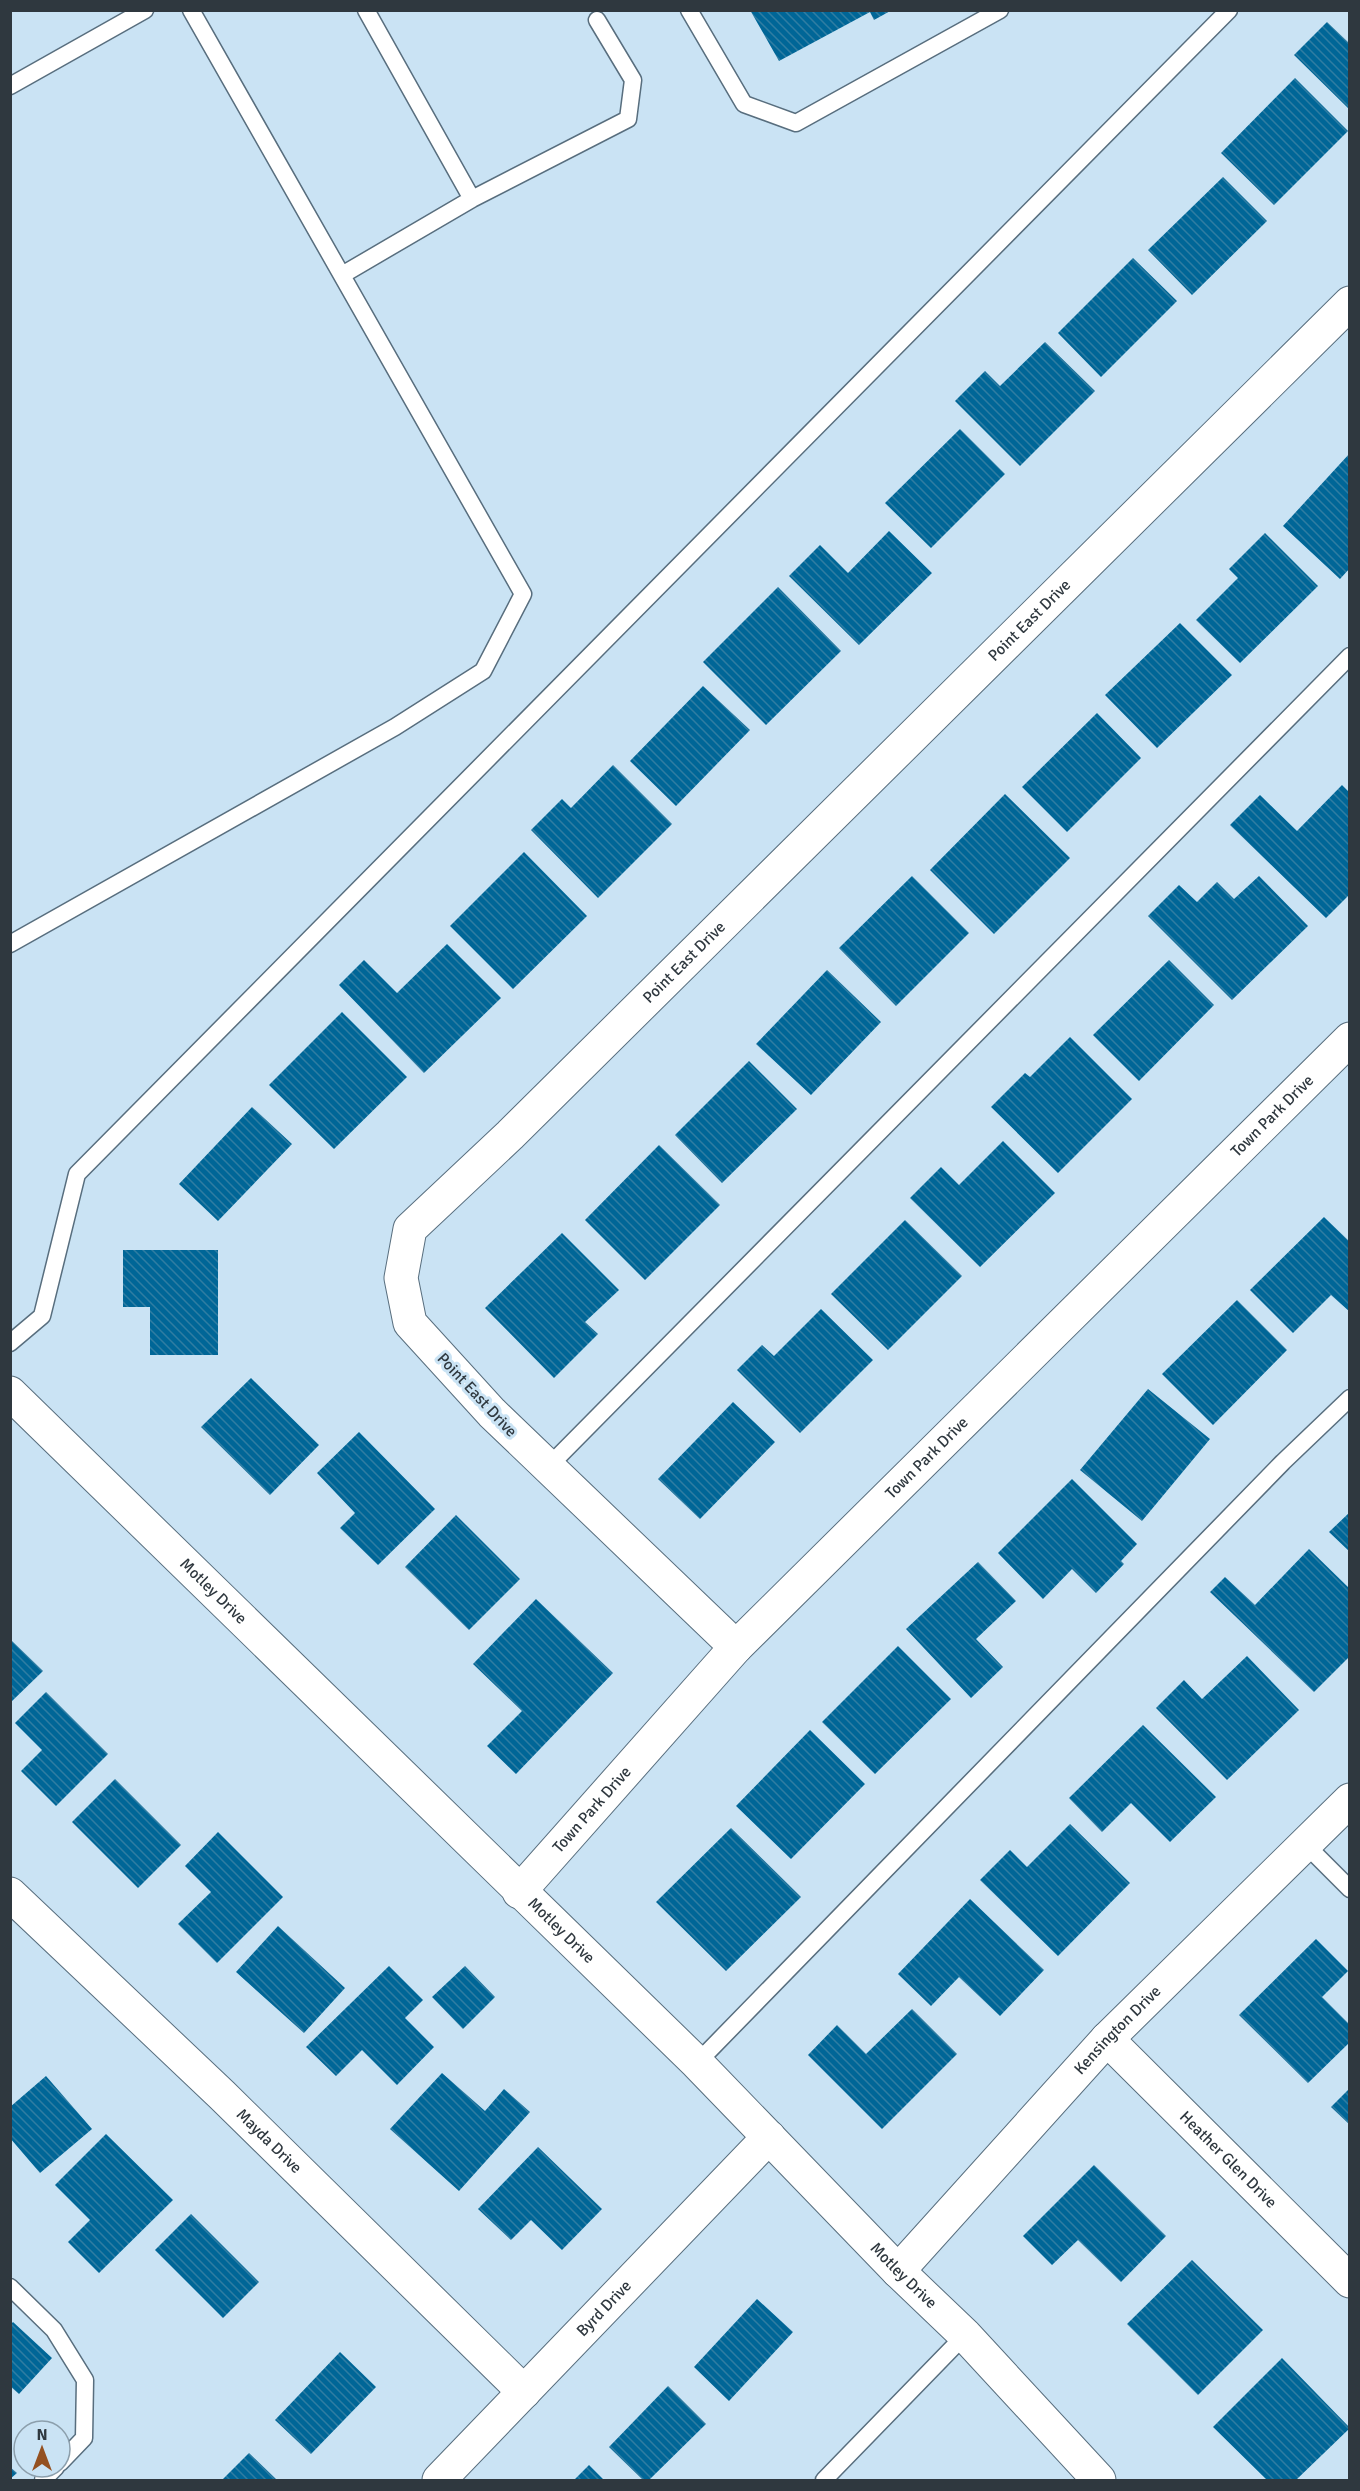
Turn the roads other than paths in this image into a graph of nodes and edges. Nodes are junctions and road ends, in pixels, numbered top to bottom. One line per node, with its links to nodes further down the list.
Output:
1 (146, 10): 8 (lane)
2 (191, 10): 10 (lane)
3 (366, 10): 9 (lane)
4 (689, 10): 5 (lane)
5 (1000, 10)
6 (1229, 10): 15 (lane)
7 (597, 20): 9 (lane)
8 (10, 86)
9 (472, 199): 10 (lane)
10 (342, 275): 13 (lane)
11 (1350, 303): 18 (street, Point East Drive)
12 (1350, 656): 18 (lane)
13 (10, 944)
14 (1350, 1039): 19 (street, Town Park Drive)
15 (10, 1343)
16 (10, 1393): 23 (street, Motley Drive)
17 (1350, 1398): 26 (lane)
18 (548, 1467): 19 (street, Point East Drive)
19 (736, 1647): 23 (street, Town Park Drive)
20 (1350, 1800): 21 (street, Kensington Drive)
21 (1305, 1844): 22 (lane); 25 (street, Kensington Drive)
22 (1350, 1889)
23 (519, 1892): 26 (street, Motley Drive)
24 (10, 1894): 32 (street, Mayda Drive)
25 (1107, 2039): 28 (street, Kensington Drive); 29 (street, Heather Glen Drive)
26 (696, 2063): 27 (street, Motley Drive)
27 (769, 2138): 28 (street, Motley Drive); 32 (street, Byrd Drive)
28 (898, 2271): 31 (street, Motley Drive)
29 (1350, 2282)
30 (10, 2287): 33 (lane)
31 (965, 2335): 35 (lane); 36 (street, Motley Drive)
32 (524, 2392): 34 (street, Byrd Drive)
33 (72, 2450)
34 (439, 2481)
35 (824, 2481)
36 (1100, 2481)

